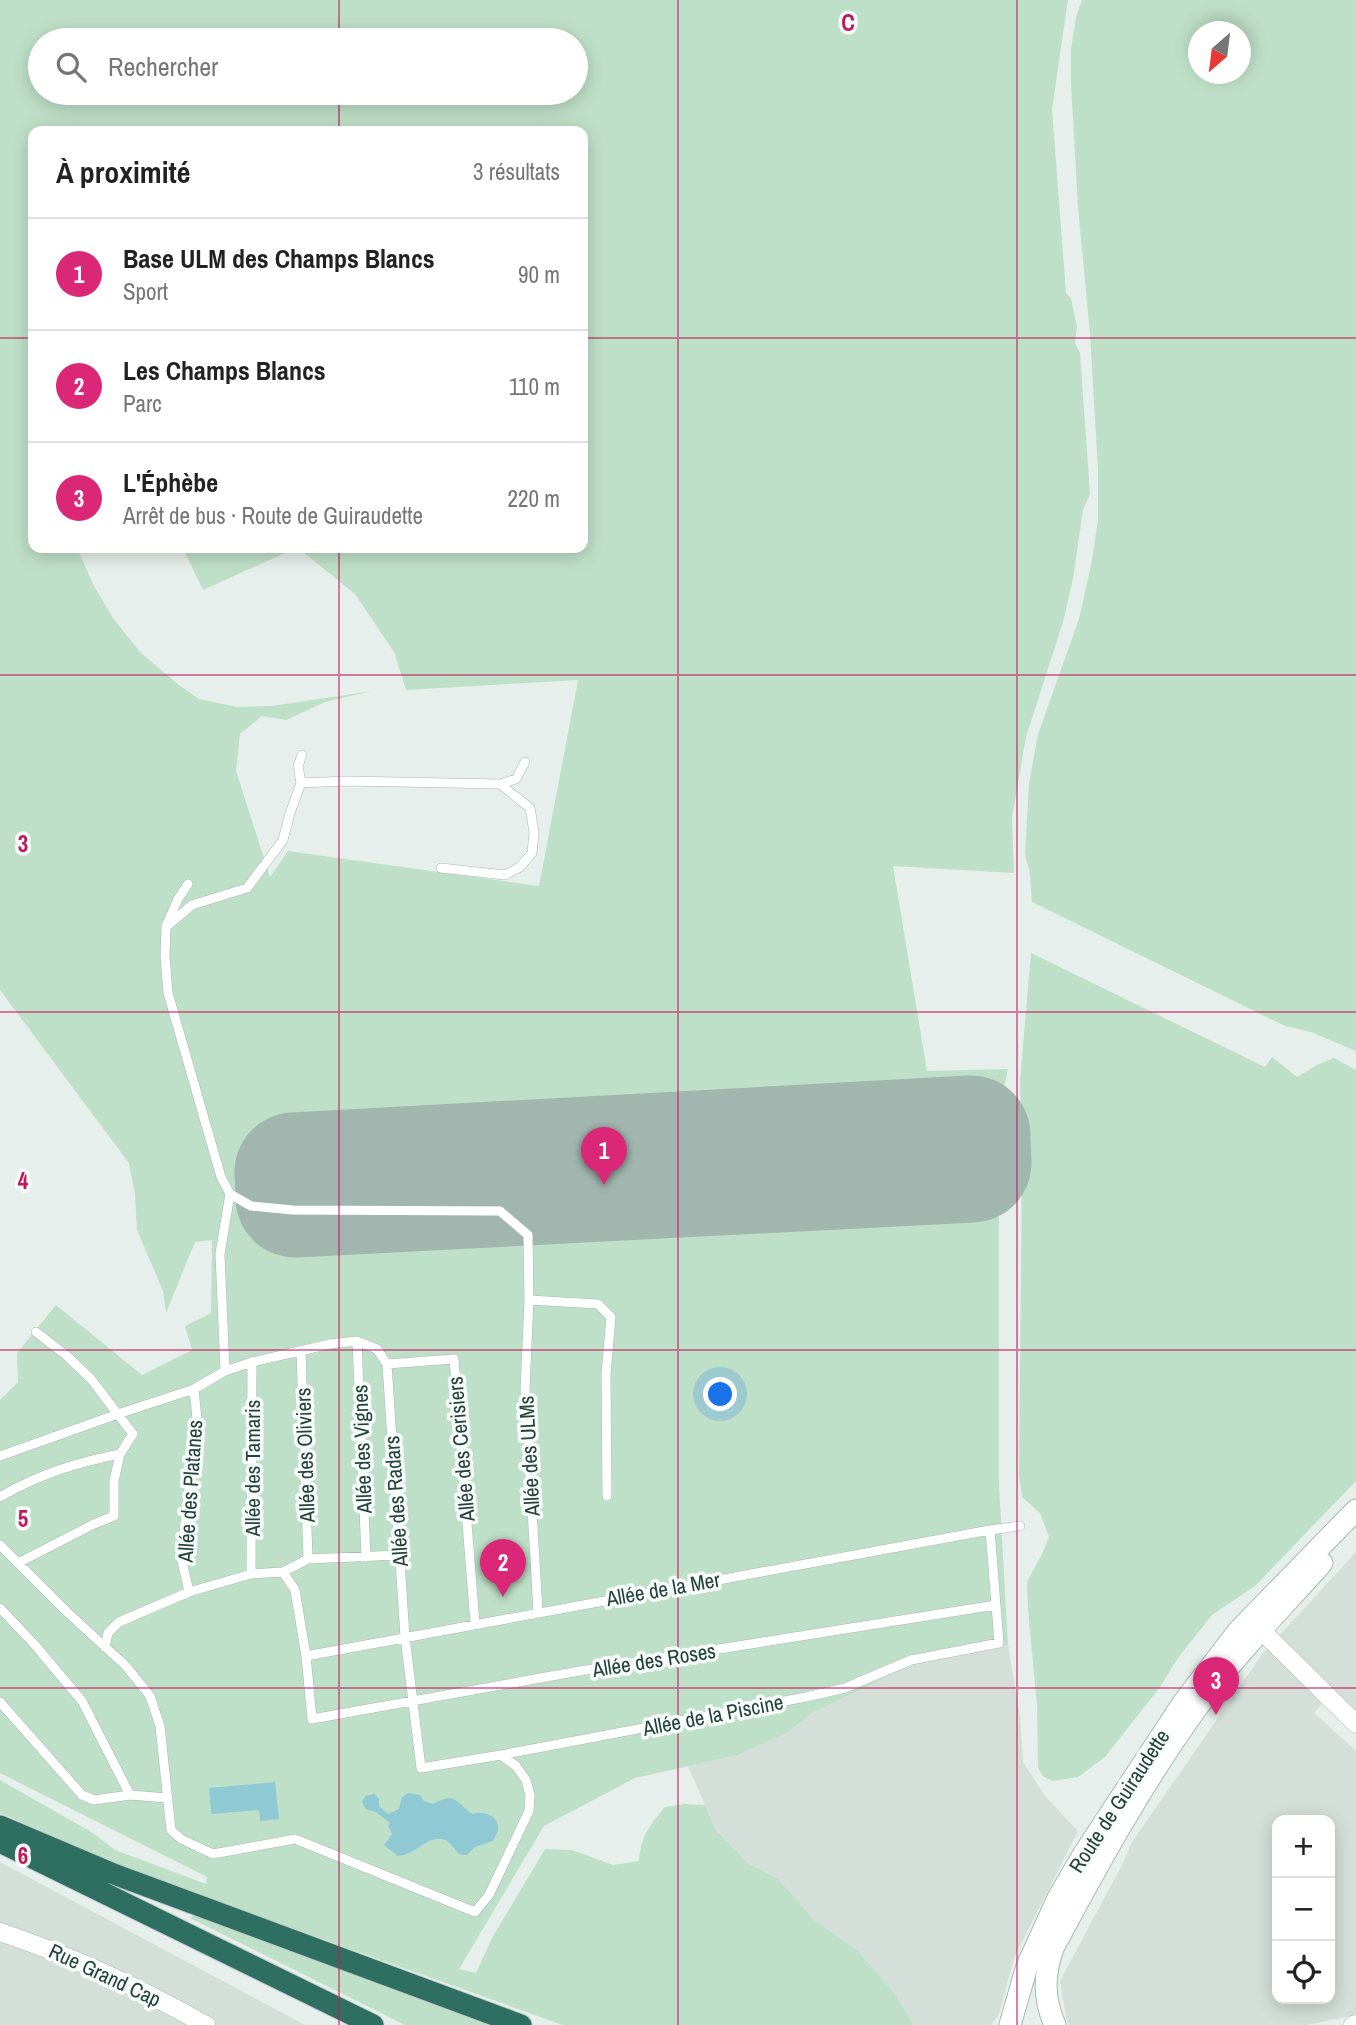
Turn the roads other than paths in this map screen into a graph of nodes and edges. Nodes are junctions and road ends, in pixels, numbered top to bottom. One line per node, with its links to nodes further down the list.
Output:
1 (302, 755): 3 (lane)
2 (525, 762): 4 (lane)
3 (301, 783): 4 (lane); 7 (lane)
4 (500, 784): 5 (lane)
5 (441, 868)
6 (188, 884): 7 (lane)
7 (166, 926): 8 (lane)
8 (230, 1194): 9 (lane, Allée des ULMs); 15 (lane)
9 (529, 1300): 20 (lane); 36 (lane, Allée des ULMs)
10 (36, 1332): 17 (lane)
11 (357, 1341): 12 (lane); 14 (lane); 28 (lane, Allée des Vignes)
12 (301, 1351): 13 (lane); 29 (lane, Allée des Oliviers)
13 (252, 1362): 15 (lane); 32 (lane, Allée des Tamaris)
14 (387, 1364): 27 (lane, Allée des Radars); 37 (lane, Allée des Cerisiers)
15 (225, 1371): 16 (lane)
16 (194, 1389): 17 (lane); 33 (lane, Allée des Platanes)
17 (118, 1414): 18 (lane); 19 (lane)
18 (120, 1454): 21 (lane); 30 (lane)
19 (0, 1456)
20 (607, 1496)
21 (0, 1497)
22 (1356, 1511): 38 (street, Route de Guiraudette); 57 (street, Route de Guiraudette)
23 (1020, 1526): 25 (lane, Allée de la Mer)
24 (1356, 1526): 38 (street, Route de Guiraudette)
25 (990, 1530): 34 (lane); 36 (lane, Allée de la Mer)
26 (0, 1545): 30 (lane)
27 (399, 1555): 28 (lane); 39 (lane, Allée des Radars)
28 (366, 1557): 29 (lane)
29 (308, 1559): 31 (lane)
30 (18, 1563): 40 (lane)
31 (283, 1572): 32 (lane); 41 (lane)
32 (251, 1574): 33 (lane)
33 (189, 1592): 40 (lane)
34 (996, 1605): 42 (lane, Allée des Roses); 45 (lane, Allée de la Piscine)
35 (0, 1608): 47 (lane)
36 (538, 1612): 37 (lane, Allée de la Mer)
37 (475, 1624): 39 (lane, Allée de la Mer)
38 (1261, 1630): 44 (street); 58 (street, Route de Guiraudette)
39 (405, 1637): 41 (lane, Allée de la Mer); 42 (lane, Allée des Radars)
40 (105, 1647): 48 (lane)
41 (306, 1656): 42 (lane, Allée des Roses)
42 (413, 1701): 46 (lane, Allée des Radars)
43 (0, 1702): 47 (lane)
44 (1356, 1724)
45 (501, 1755): 46 (lane, Allée de la Piscine); 48 (lane)
46 (421, 1768)
47 (130, 1795): 48 (lane)
48 (167, 1798)
49 (0, 1826): 56 (highway)
50 (0, 1842): 51 (highway)
51 (111, 1896): 54 (highway); 55 (highway)
52 (0, 1932): 53 (street, Rue Grand Cap)
53 (206, 2025)
54 (343, 2025)
55 (373, 2025)
56 (522, 2025)
57 (1010, 2025)
58 (1055, 2025)

